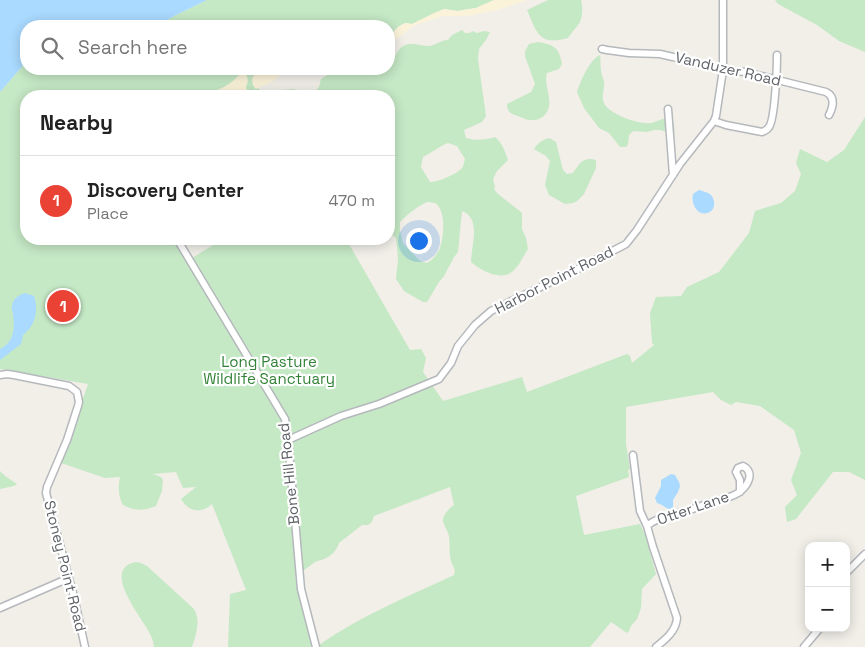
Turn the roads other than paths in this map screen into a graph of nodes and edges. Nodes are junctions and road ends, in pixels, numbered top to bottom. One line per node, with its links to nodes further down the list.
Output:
1 (722, 0): 4 (street)
2 (602, 48): 4 (street, Vanduzer Road)
3 (777, 55): 5 (street)
4 (723, 70): 5 (street, Vanduzer Road); 8 (street)
5 (776, 80): 7 (street, Vanduzer Road); 8 (street)
6 (668, 109): 9 (street)
7 (829, 115)
8 (714, 121): 9 (street, Harbor Point Road)
9 (673, 176): 12 (street, Harbor Point Road)
10 (181, 245): 12 (street, Bone Hill Road)
11 (0, 375): 18 (street, Stoney Point Road)
12 (288, 440): 22 (street, Bone Hill Road)
13 (633, 455): 15 (street)
14 (740, 492): 15 (street, Otter Lane)
15 (647, 526): 23 (street)
16 (865, 554): 17 (street)
17 (850, 569)
18 (69, 578): 19 (street); 21 (street, Stoney Point Road)
19 (0, 608)
20 (817, 632): 24 (street)
21 (85, 647)
22 (316, 647)
23 (656, 647)
24 (804, 647)

